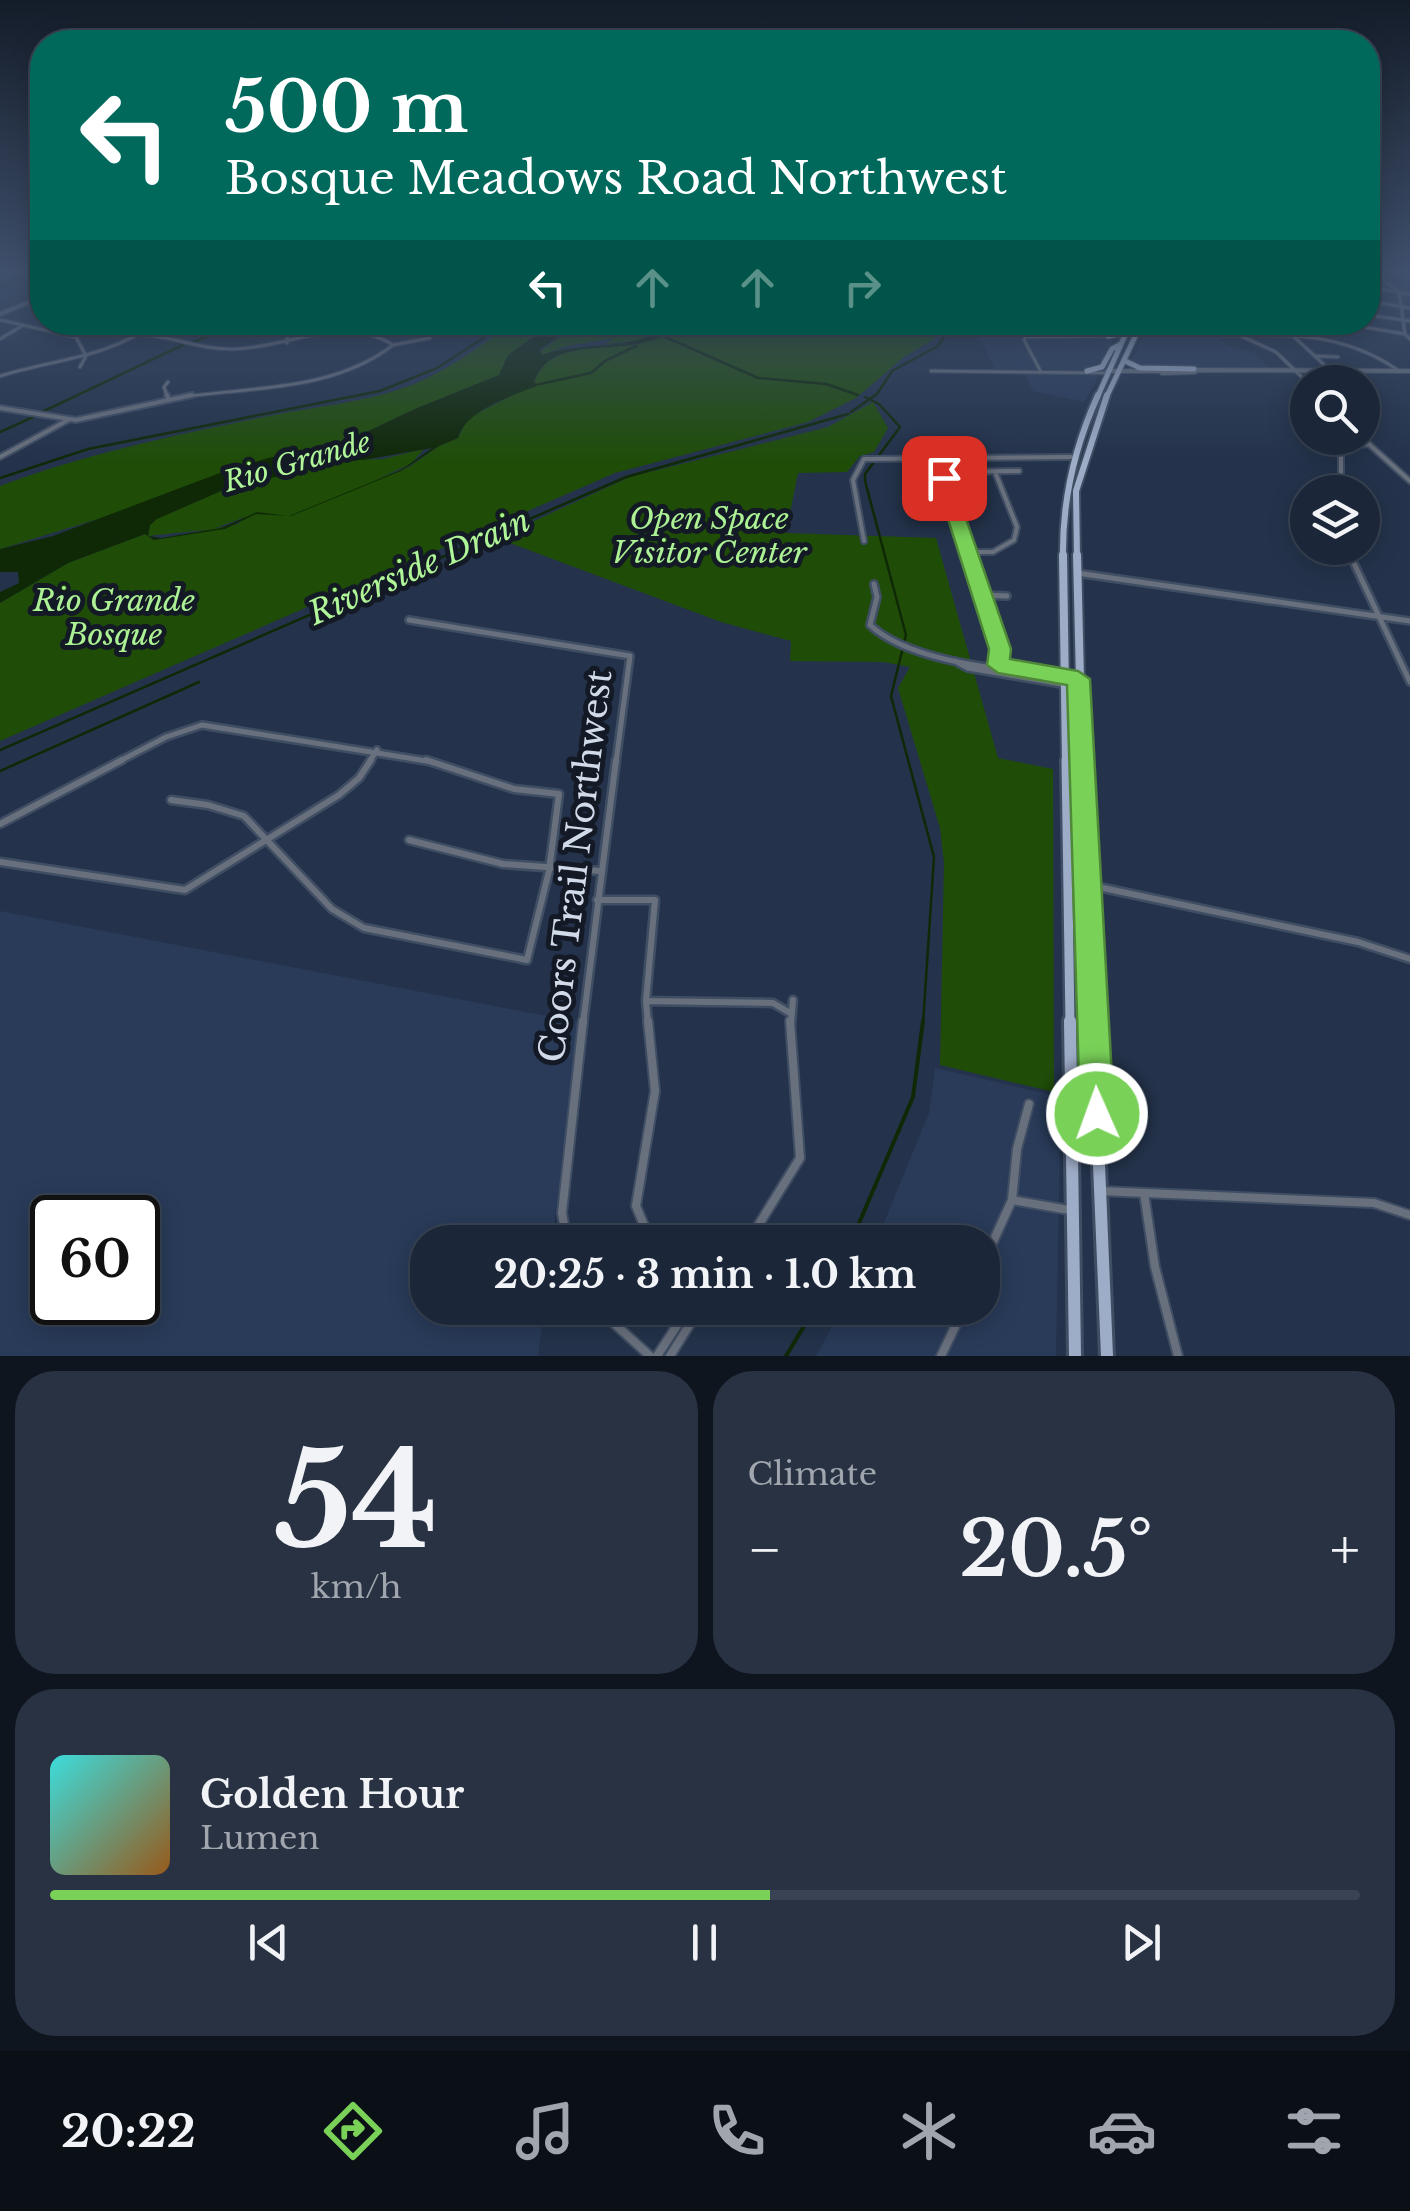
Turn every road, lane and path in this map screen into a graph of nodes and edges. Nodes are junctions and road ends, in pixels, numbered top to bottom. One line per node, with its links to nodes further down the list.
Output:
1 (70, 335): 20 (street)
2 (139, 335): 20 (street)
3 (147, 335): 15 (street)
4 (287, 335): 15 (street)
5 (320, 335): 15 (street)
6 (379, 335): 17 (street)
7 (1114, 335): 13 (main road)
8 (1124, 335): 16 (main road)
9 (1136, 335): 23 (main road)
10 (1222, 335): 11 (street)
11 (1239, 335): 12 (street); 25 (street)
12 (1291, 335): 19 (street); 21 (street)
13 (1108, 336): 16 (main road); 35 (street)
14 (430, 338): 17 (street)
15 (288, 343)
16 (1121, 343): 31 (main road); 36 (main road)
17 (394, 345): 40 (street)
18 (1371, 346): 19 (street)
19 (1363, 347): 29 (street)
20 (86, 356): 26 (street); 38 (street)
21 (1314, 356): 22 (street); 24 (street)
22 (1338, 358)
23 (1125, 360): 27 (main road); 37 (main road)
24 (1324, 365)
25 (1290, 366)
26 (80, 367)
27 (1194, 370): 32 (street); 37 (street)
28 (1380, 370): 29 (street)
29 (1399, 370): 34 (street)
30 (931, 371): 35 (street)
31 (1087, 371): 35 (street); 36 (street)
32 (1290, 371)
33 (1290, 371): 37 (street)
34 (1410, 371)
35 (1041, 372): 36 (street)
36 (1106, 372): 37 (street); 45 (main road)
37 (1119, 372): 52 (main road)
38 (0, 376)
39 (168, 382): 40 (street)
40 (168, 399): 42 (street)
41 (0, 408): 42 (street)
42 (68, 420): 44 (street)
43 (1380, 454): 48 (street)
44 (0, 456)
45 (1071, 458): 49 (street); 61 (main road)
46 (994, 471): 47 (street); 50 (street); 50 (street)
47 (1018, 471)
48 (1410, 482)
49 (864, 541)
50 (968, 552): 54 (street)
51 (1355, 565): 56 (street)
52 (1078, 573): 56 (street); 63 (main road)
53 (874, 584): 59 (street)
54 (982, 595): 55 (street); 60 (street)
55 (1007, 596)
56 (1382, 618): 58 (street); 62 (street)
57 (408, 620): 72 (street, Coors Trail Northwest)
58 (1410, 621)
59 (953, 659): 60 (street); 61 (street)
60 (998, 665): 61 (street)
61 (1065, 681): 63 (street); 66 (main road)
62 (1410, 682)
63 (1079, 683): 73 (main road)
64 (377, 750): 67 (street); 69 (street); 71 (street)
65 (171, 800): 69 (street)
66 (1067, 804): 73 (main road); 83 (main road)
67 (0, 824)
68 (409, 840): 71 (street)
69 (266, 842): 70 (street); 71 (street)
70 (0, 862)
71 (549, 870): 72 (street)
72 (600, 871): 74 (street, Coors Trail Northwest)
73 (1089, 885): 75 (street); 80 (main road)
74 (597, 900): 77 (street); 85 (street, Coors Trail Northwest)
75 (1410, 958)
76 (793, 1000): 78 (street)
77 (646, 1001): 78 (street); 86 (street)
78 (790, 1013): 87 (street)
79 (1030, 1104): 82 (street)
80 (1099, 1191): 81 (street); 99 (main road)
81 (1144, 1193): 84 (street); 100 (street)
82 (1012, 1200): 83 (street); 88 (street)
83 (1073, 1211): 98 (main road)
84 (1410, 1215)
85 (564, 1225)
86 (644, 1225)
87 (759, 1225)
88 (1000, 1226)
89 (617, 1325): 95 (street)
90 (676, 1325): 95 (street)
91 (681, 1325): 94 (street)
92 (690, 1325): 94 (street)
93 (956, 1325): 97 (street)
94 (687, 1330): 96 (street)
95 (654, 1356)
96 (670, 1356)
97 (941, 1356)
98 (1075, 1356)
99 (1107, 1356)
100 (1178, 1356)

